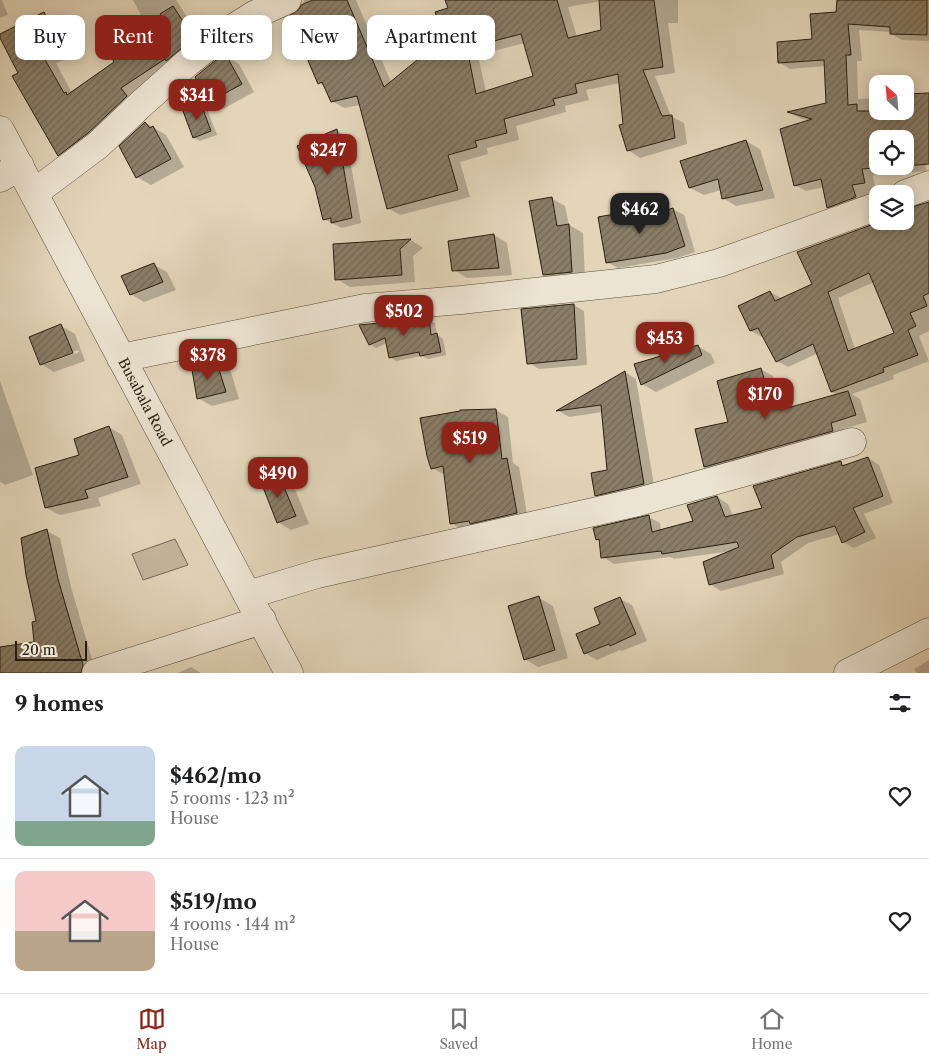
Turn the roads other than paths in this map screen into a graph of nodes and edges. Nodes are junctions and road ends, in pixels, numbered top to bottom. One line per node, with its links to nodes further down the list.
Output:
1 (287, 0): 2 (street)
2 (256, 6): 7 (street)
3 (0, 130): 4 (street, Busabala Road)
4 (10, 172): 7 (street, Busabala Road)
5 (929, 185): 6 (street)
6 (914, 191)
7 (34, 193): 9 (street, Busabala Road)
8 (869, 209): 9 (street)
9 (121, 358): 11 (street, Busabala Road)
10 (852, 442): 11 (street)
11 (248, 595): 12 (street, Busabala Road)
12 (262, 620): 14 (street); 15 (street, Busabala Road)
13 (929, 632): 16 (street)
14 (96, 673)
15 (289, 673)
16 (848, 673)

